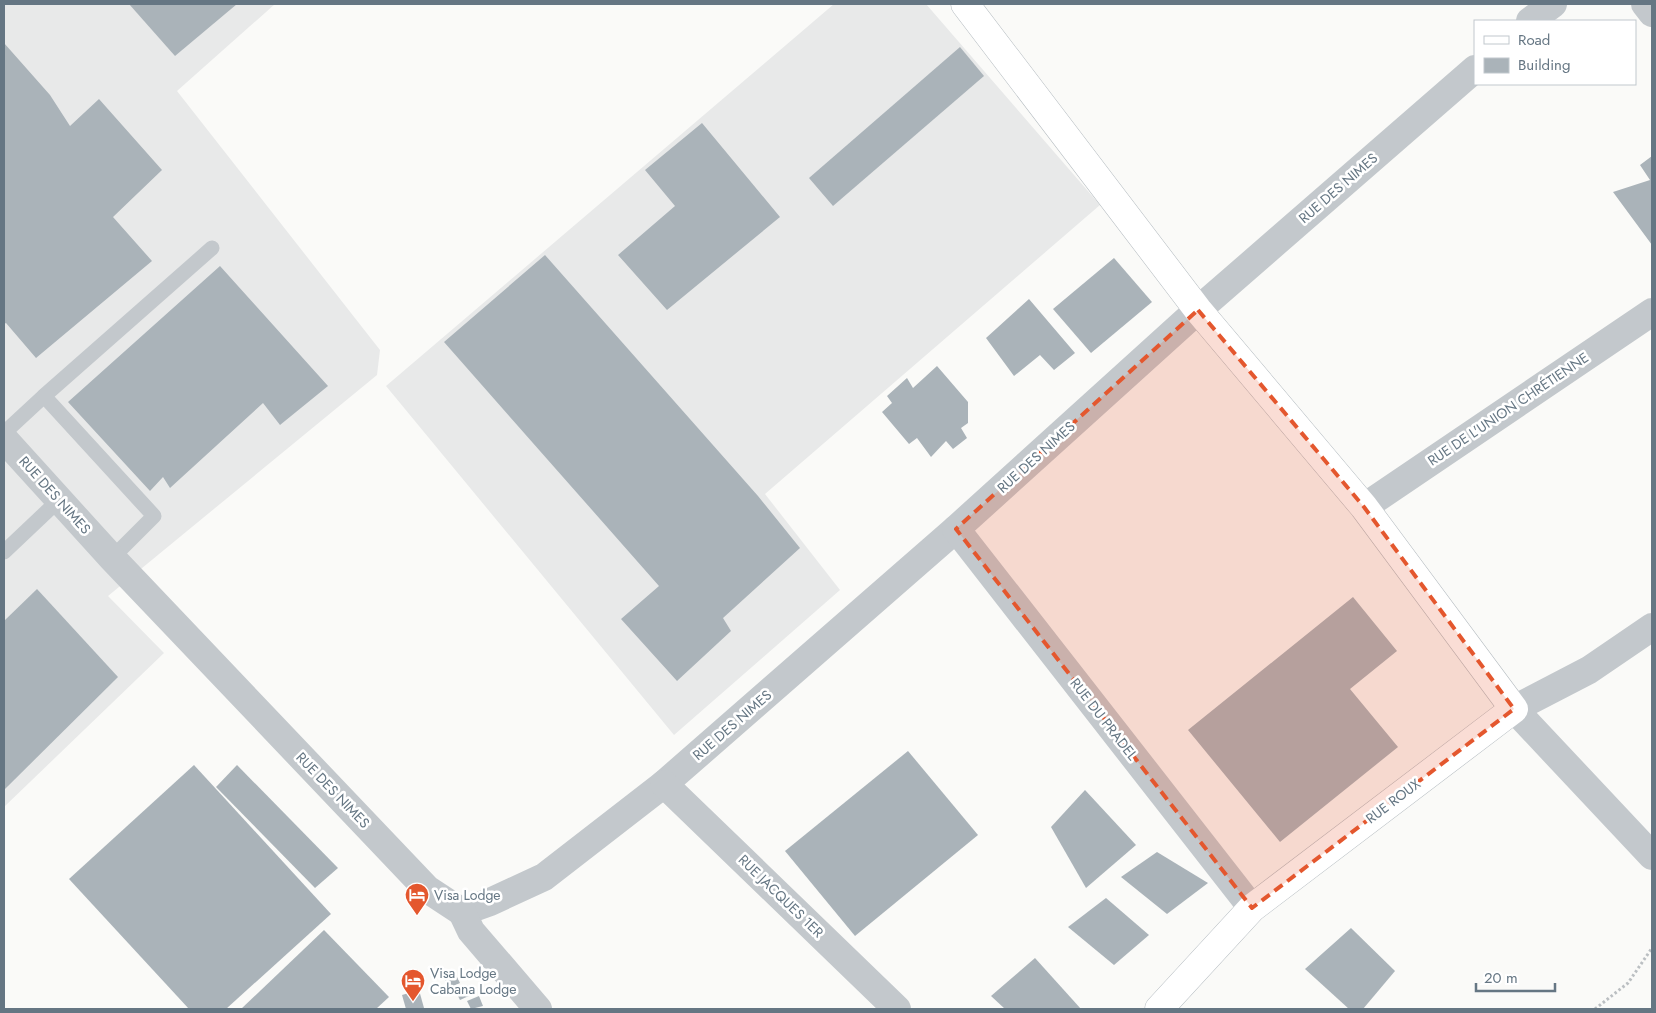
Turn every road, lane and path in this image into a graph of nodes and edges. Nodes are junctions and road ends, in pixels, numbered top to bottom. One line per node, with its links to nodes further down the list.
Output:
1 (965, 4): 8 (street)
2 (1553, 4): 5 (street)
3 (1645, 4): 4 (street)
4 (1652, 13)
5 (1531, 20)
6 (1474, 70): 8 (street, RUE DES NIMES)
7 (212, 248): 10 (lane)
8 (1198, 310): 14 (street); 15 (street, RUE DES NIMES)
9 (1652, 312): 14 (street, RUE DE L'UNION CHRÉTIENNE)
10 (44, 396): 11 (lane); 17 (lane)
11 (4, 433)
12 (4, 439): 13 (street, RUE DES NIMES)
13 (59, 500): 16 (lane); 17 (street, RUE DES NIMES)
14 (1364, 507): 19 (street)
15 (956, 529): 20 (street, RUE DES NIMES); 22 (street, RUE DU PRADEL)
16 (4, 552)
17 (112, 558): 23 (street, RUE DES NIMES)
18 (1652, 627): 19 (street, RUE ROUX)
19 (1514, 709): 21 (street); 22 (street, RUE ROUX)
20 (664, 784): 23 (street, RUE DES NIMES); 26 (street, RUE JACQUES 1ER)
21 (1652, 856)
22 (1252, 908): 27 (street, RUE ROUX)
23 (462, 912): 25 (street)
24 (1652, 948): 28 (path)
25 (538, 1009)
26 (897, 1009)
27 (1159, 1009)
28 (1595, 1009)

